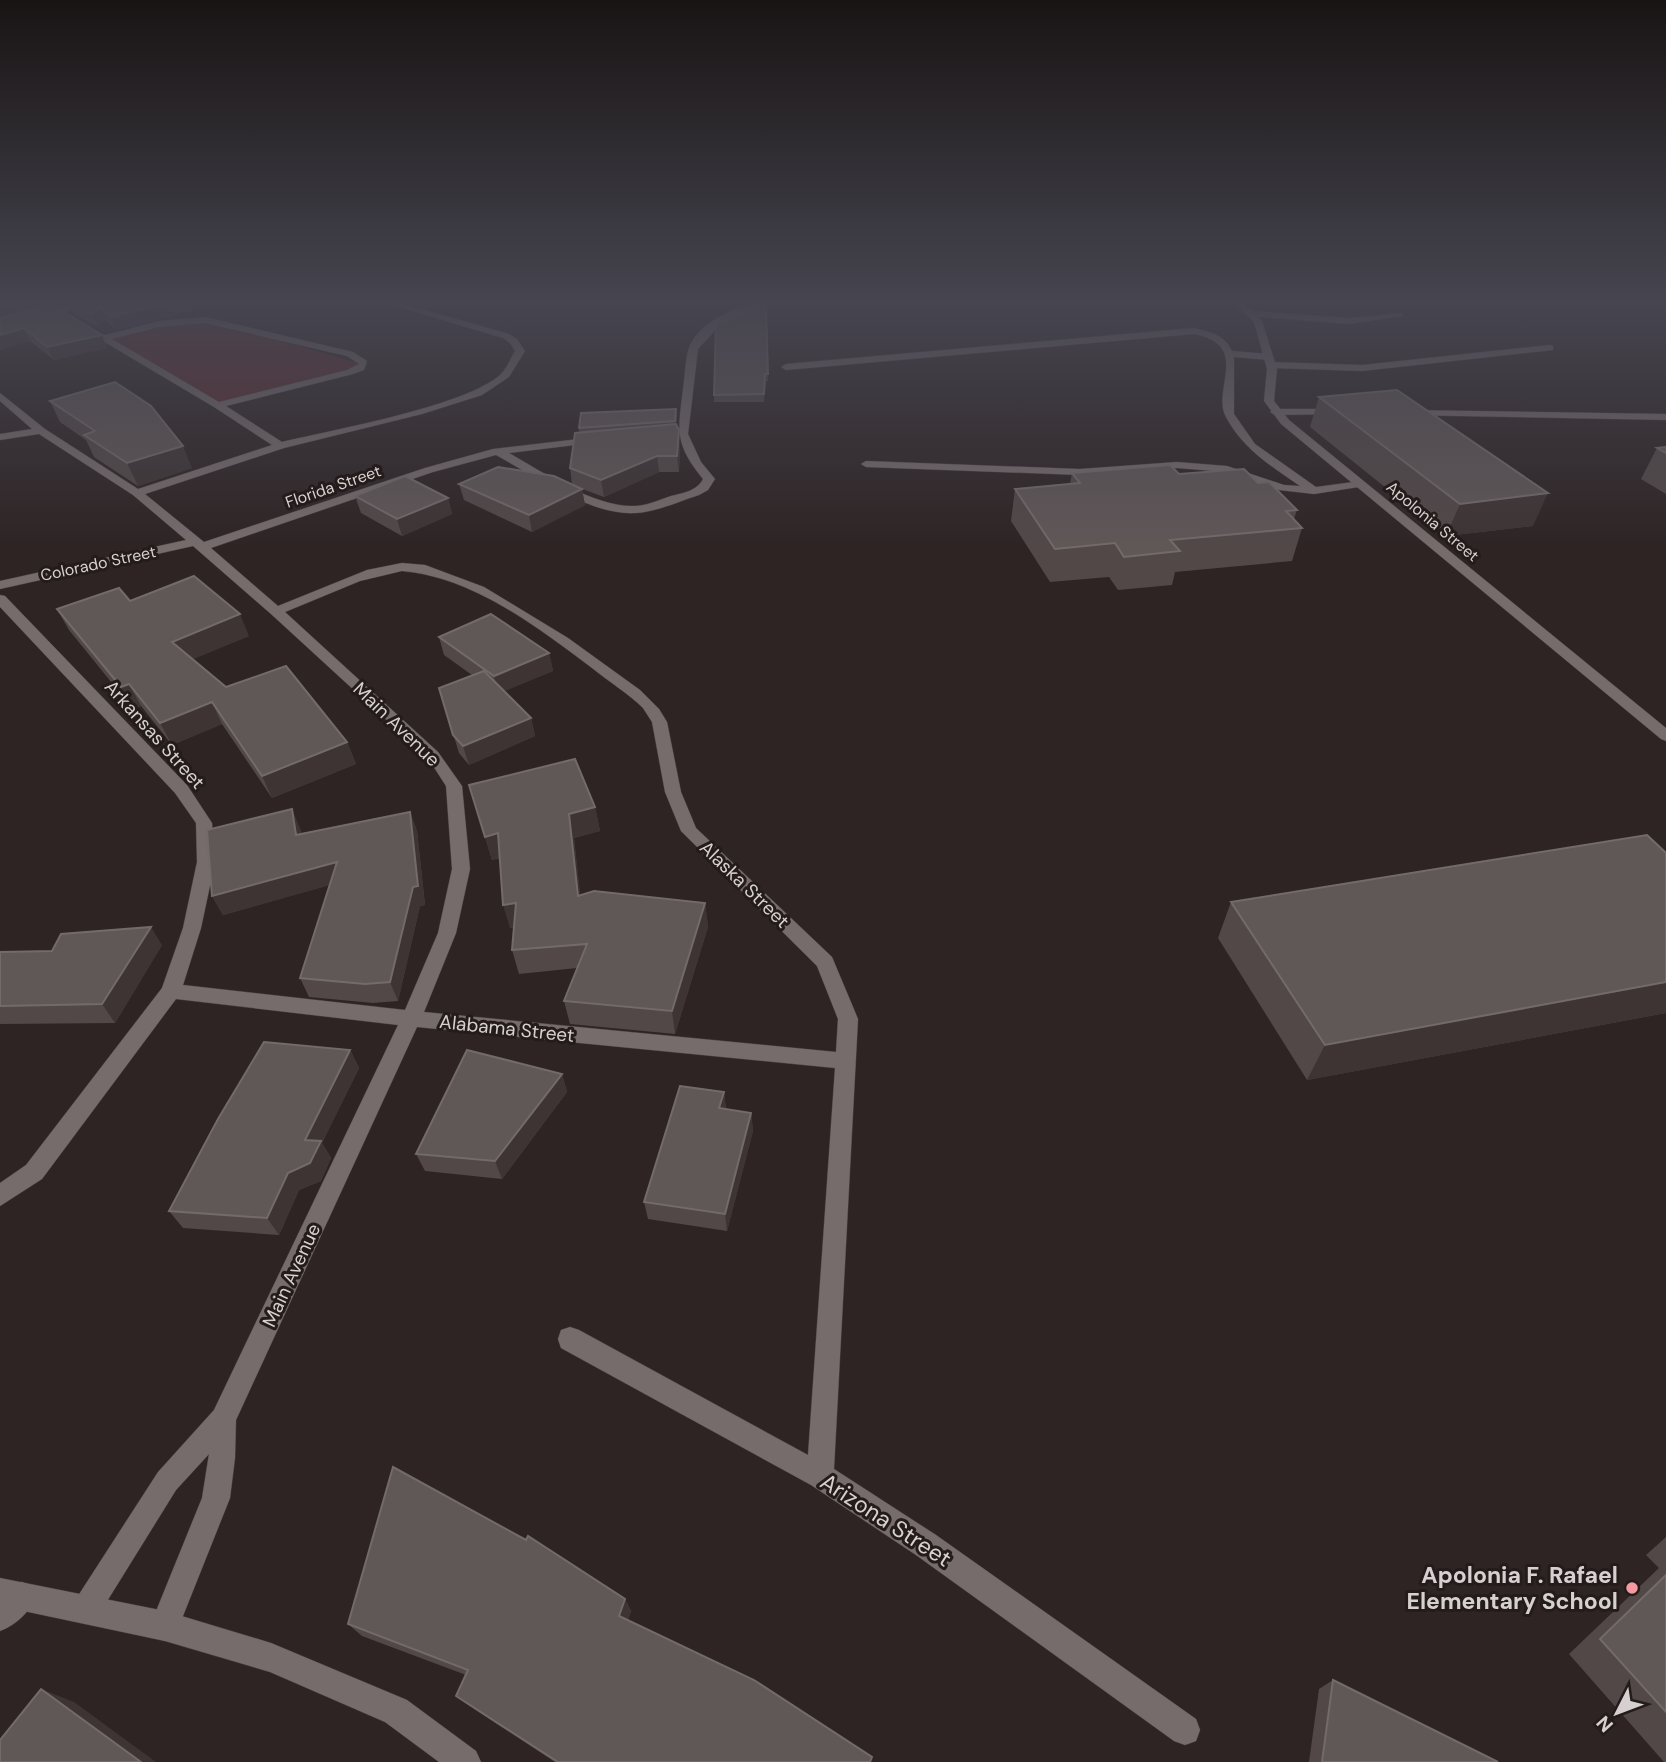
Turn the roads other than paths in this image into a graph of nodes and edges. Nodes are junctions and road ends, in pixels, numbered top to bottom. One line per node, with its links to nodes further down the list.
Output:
1 (181, 383): 8 (street)
2 (305, 383): 8 (street)
3 (494, 383): 18 (street)
4 (689, 383): 14 (street)
5 (1230, 383): 22 (street)
6 (1269, 383): 9 (street)
7 (0, 396): 13 (street, Main Avenue)
8 (218, 405): 18 (street)
9 (1275, 412): 10 (street); 21 (street, Apolonia Street)
10 (1355, 412)
11 (1394, 413): 12 (street)
12 (1666, 417)
13 (40, 431): 16 (street); 23 (street, Main Avenue)
14 (683, 434): 15 (street); 19 (street)
15 (669, 435)
16 (0, 437)
17 (614, 439): 19 (street, Florida Street)
18 (280, 446): 23 (street)
19 (497, 451): 24 (street, Florida Street)
20 (866, 464): 22 (street)
21 (1361, 484): 22 (street); 28 (street, Apolonia Street)
22 (1314, 491)
23 (137, 494): 24 (street, Main Avenue)
24 (199, 544): 25 (street, Colorado Street); 27 (street, Main Avenue)
25 (0, 584)
26 (0, 599): 29 (street, Arkansas Street)
27 (276, 611): 30 (street, Main Avenue); 31 (street, Alaska Street)
28 (1666, 736)
29 (171, 991): 30 (street, Alabama Street); 32 (street, Arkansas Street)
30 (411, 1019): 31 (street, Alabama Street); 34 (street, Main Avenue)
31 (844, 1061): 35 (street, Alaska Street)
32 (1, 1196)
33 (570, 1339): 35 (street, Arizona Street)
34 (223, 1419): 37 (street, Main Avenue); 39 (street, Main Avenue)
35 (820, 1476): 40 (street, Arizona Street)
36 (11, 1594): 37 (street); 38 (street)
37 (86, 1609): 39 (street)
38 (0, 1616)
39 (164, 1626): 41 (street)
40 (1185, 1730)
41 (465, 1762)

